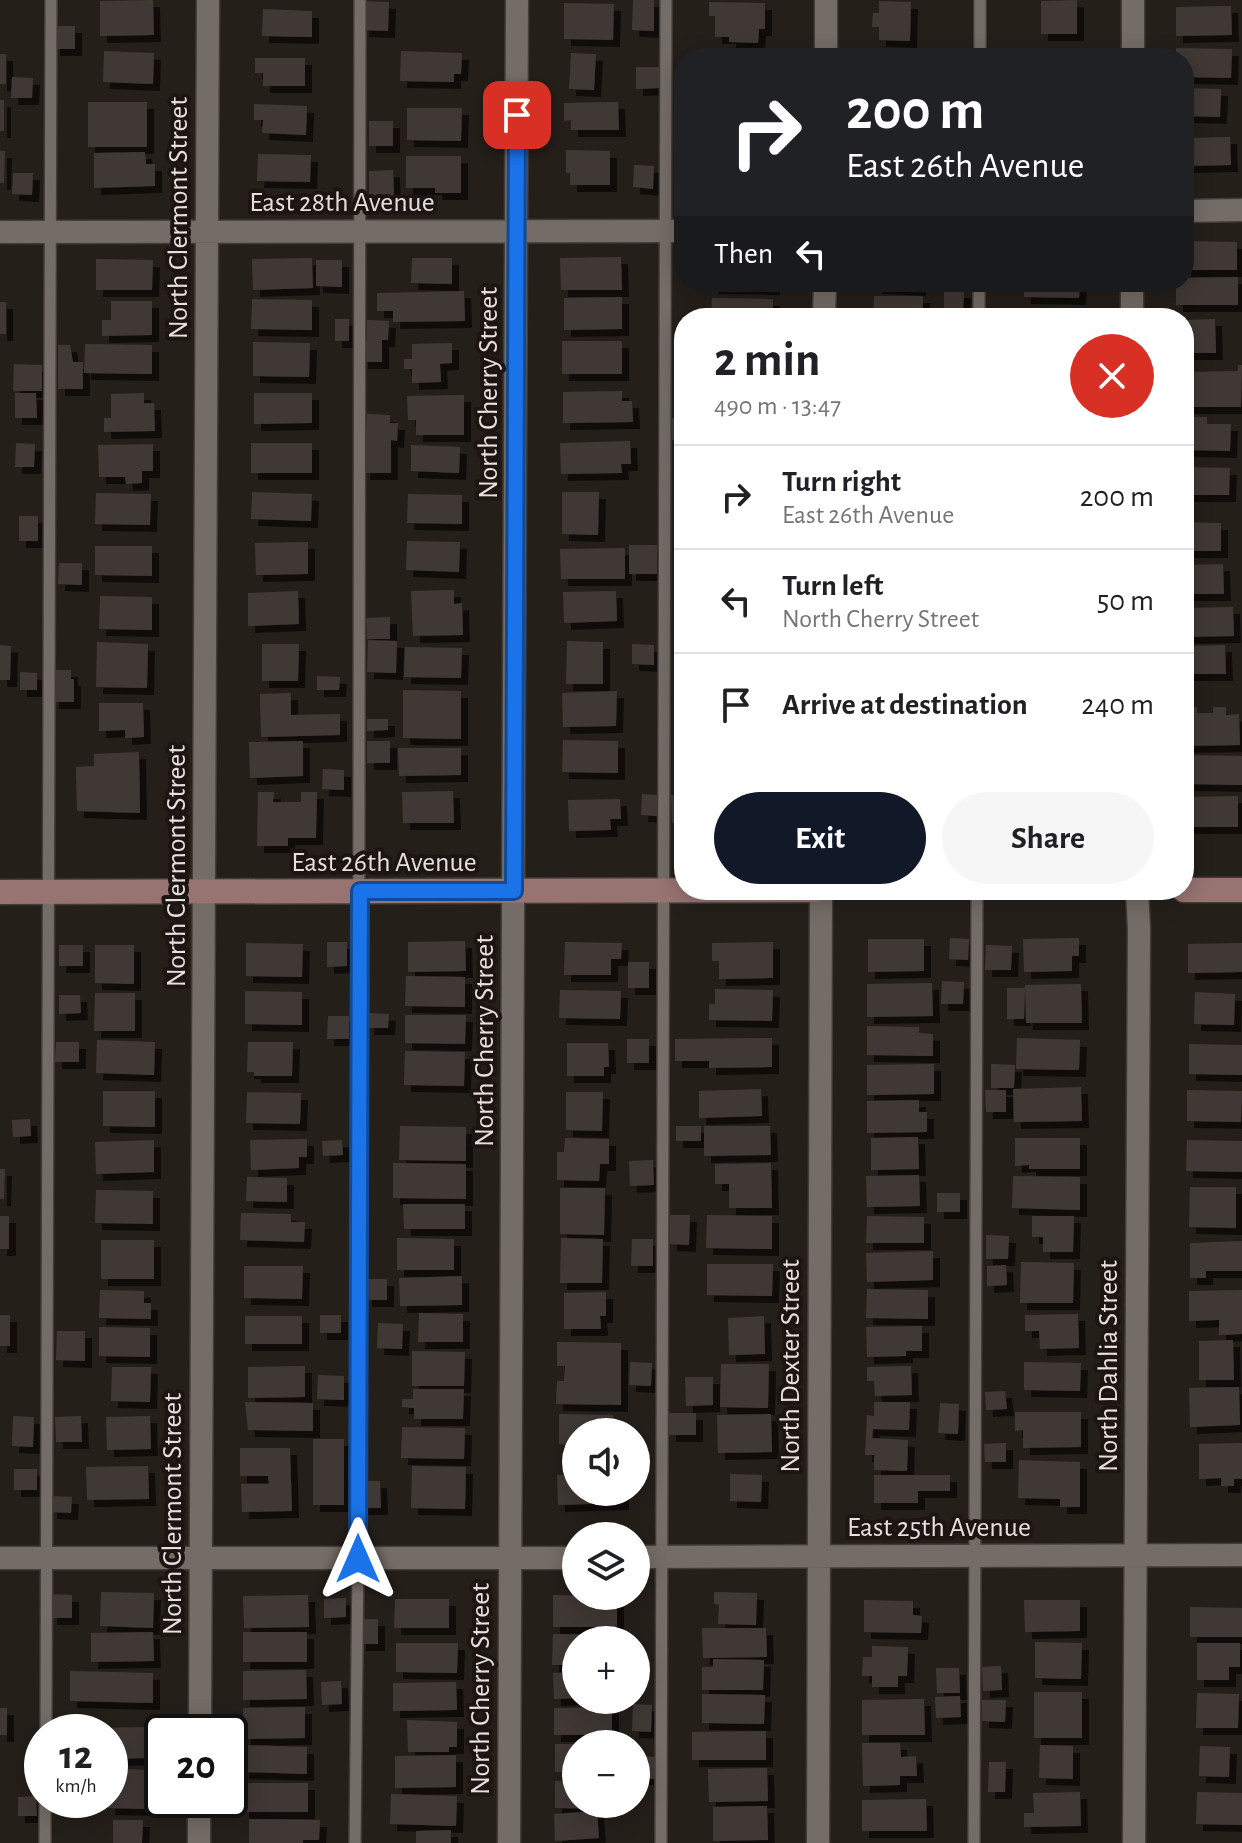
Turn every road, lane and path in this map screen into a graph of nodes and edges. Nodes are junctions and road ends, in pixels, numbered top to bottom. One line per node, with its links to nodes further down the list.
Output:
1 (51, 0): 19 (lane)
2 (208, 0): 15 (street, North Clermont Street)
3 (360, 0): 20 (lane)
4 (517, 0): 16 (street, North Cherry Street)
5 (666, 0): 12 (lane)
6 (826, 0): 9 (street)
7 (980, 0): 10 (lane)
8 (1133, 0): 11 (street)
9 (826, 48)
10 (980, 48)
11 (1133, 48)
12 (674, 205)
13 (1242, 210): 14 (street)
14 (1194, 211)
15 (207, 230): 19 (street, East 28th Avenue); 20 (street, East 28th Avenue); 30 (street, North Clermont Street)
16 (517, 231): 17 (street, East 28th Avenue); 20 (street, East 28th Avenue); 25 (street, North Cherry Street)
17 (674, 231)
18 (0, 232): 19 (street, East 28th Avenue)
19 (50, 232): 29 (lane)
20 (360, 232): 24 (lane)
21 (674, 291): 26 (lane)
22 (1194, 890): 23 (street)
23 (1242, 890)
24 (360, 891): 25 (street, East 26th Avenue); 30 (street, East 26th Avenue); 45 (lane)
25 (514, 891): 26 (street, East 26th Avenue); 43 (street, North Cherry Street)
26 (664, 891): 27 (street, East 26th Avenue); 40 (lane)
27 (674, 891)
28 (0, 892): 29 (street, East 26th Avenue)
29 (50, 892): 30 (street, East 26th Avenue); 38 (lane)
30 (205, 892): 42 (street, North Clermont Street)
31 (818, 900): 36 (street, North Dexter Street)
32 (977, 900): 37 (lane)
33 (1137, 900): 34 (street, North Dahlia Street)
34 (1136, 1555): 35 (street, East 25th Avenue); 37 (street, East 25th Avenue); 57 (street, North Dahlia Street)
35 (1242, 1555)
36 (818, 1556): 37 (street, East 25th Avenue); 40 (street, East 25th Avenue); 55 (street, North Dexter Street)
37 (975, 1556): 56 (lane)
38 (47, 1557): 41 (street); 42 (street); 46 (lane)
39 (650, 1557): 40 (street, East 25th Avenue)
40 (662, 1557): 54 (lane)
41 (0, 1558)
42 (201, 1558): 45 (street); 47 (street, North Clermont Street)
43 (509, 1558): 44 (street); 45 (street); 53 (street, North Cherry Street)
44 (562, 1558)
45 (358, 1559): 52 (lane)
46 (46, 1714)
47 (200, 1714)
48 (45, 1818): 50 (lane)
49 (199, 1818): 51 (street)
50 (45, 1843)
51 (199, 1843)
52 (355, 1843)
53 (509, 1843)
54 (661, 1843)
55 (818, 1843)
56 (974, 1843)
57 (1134, 1843)

